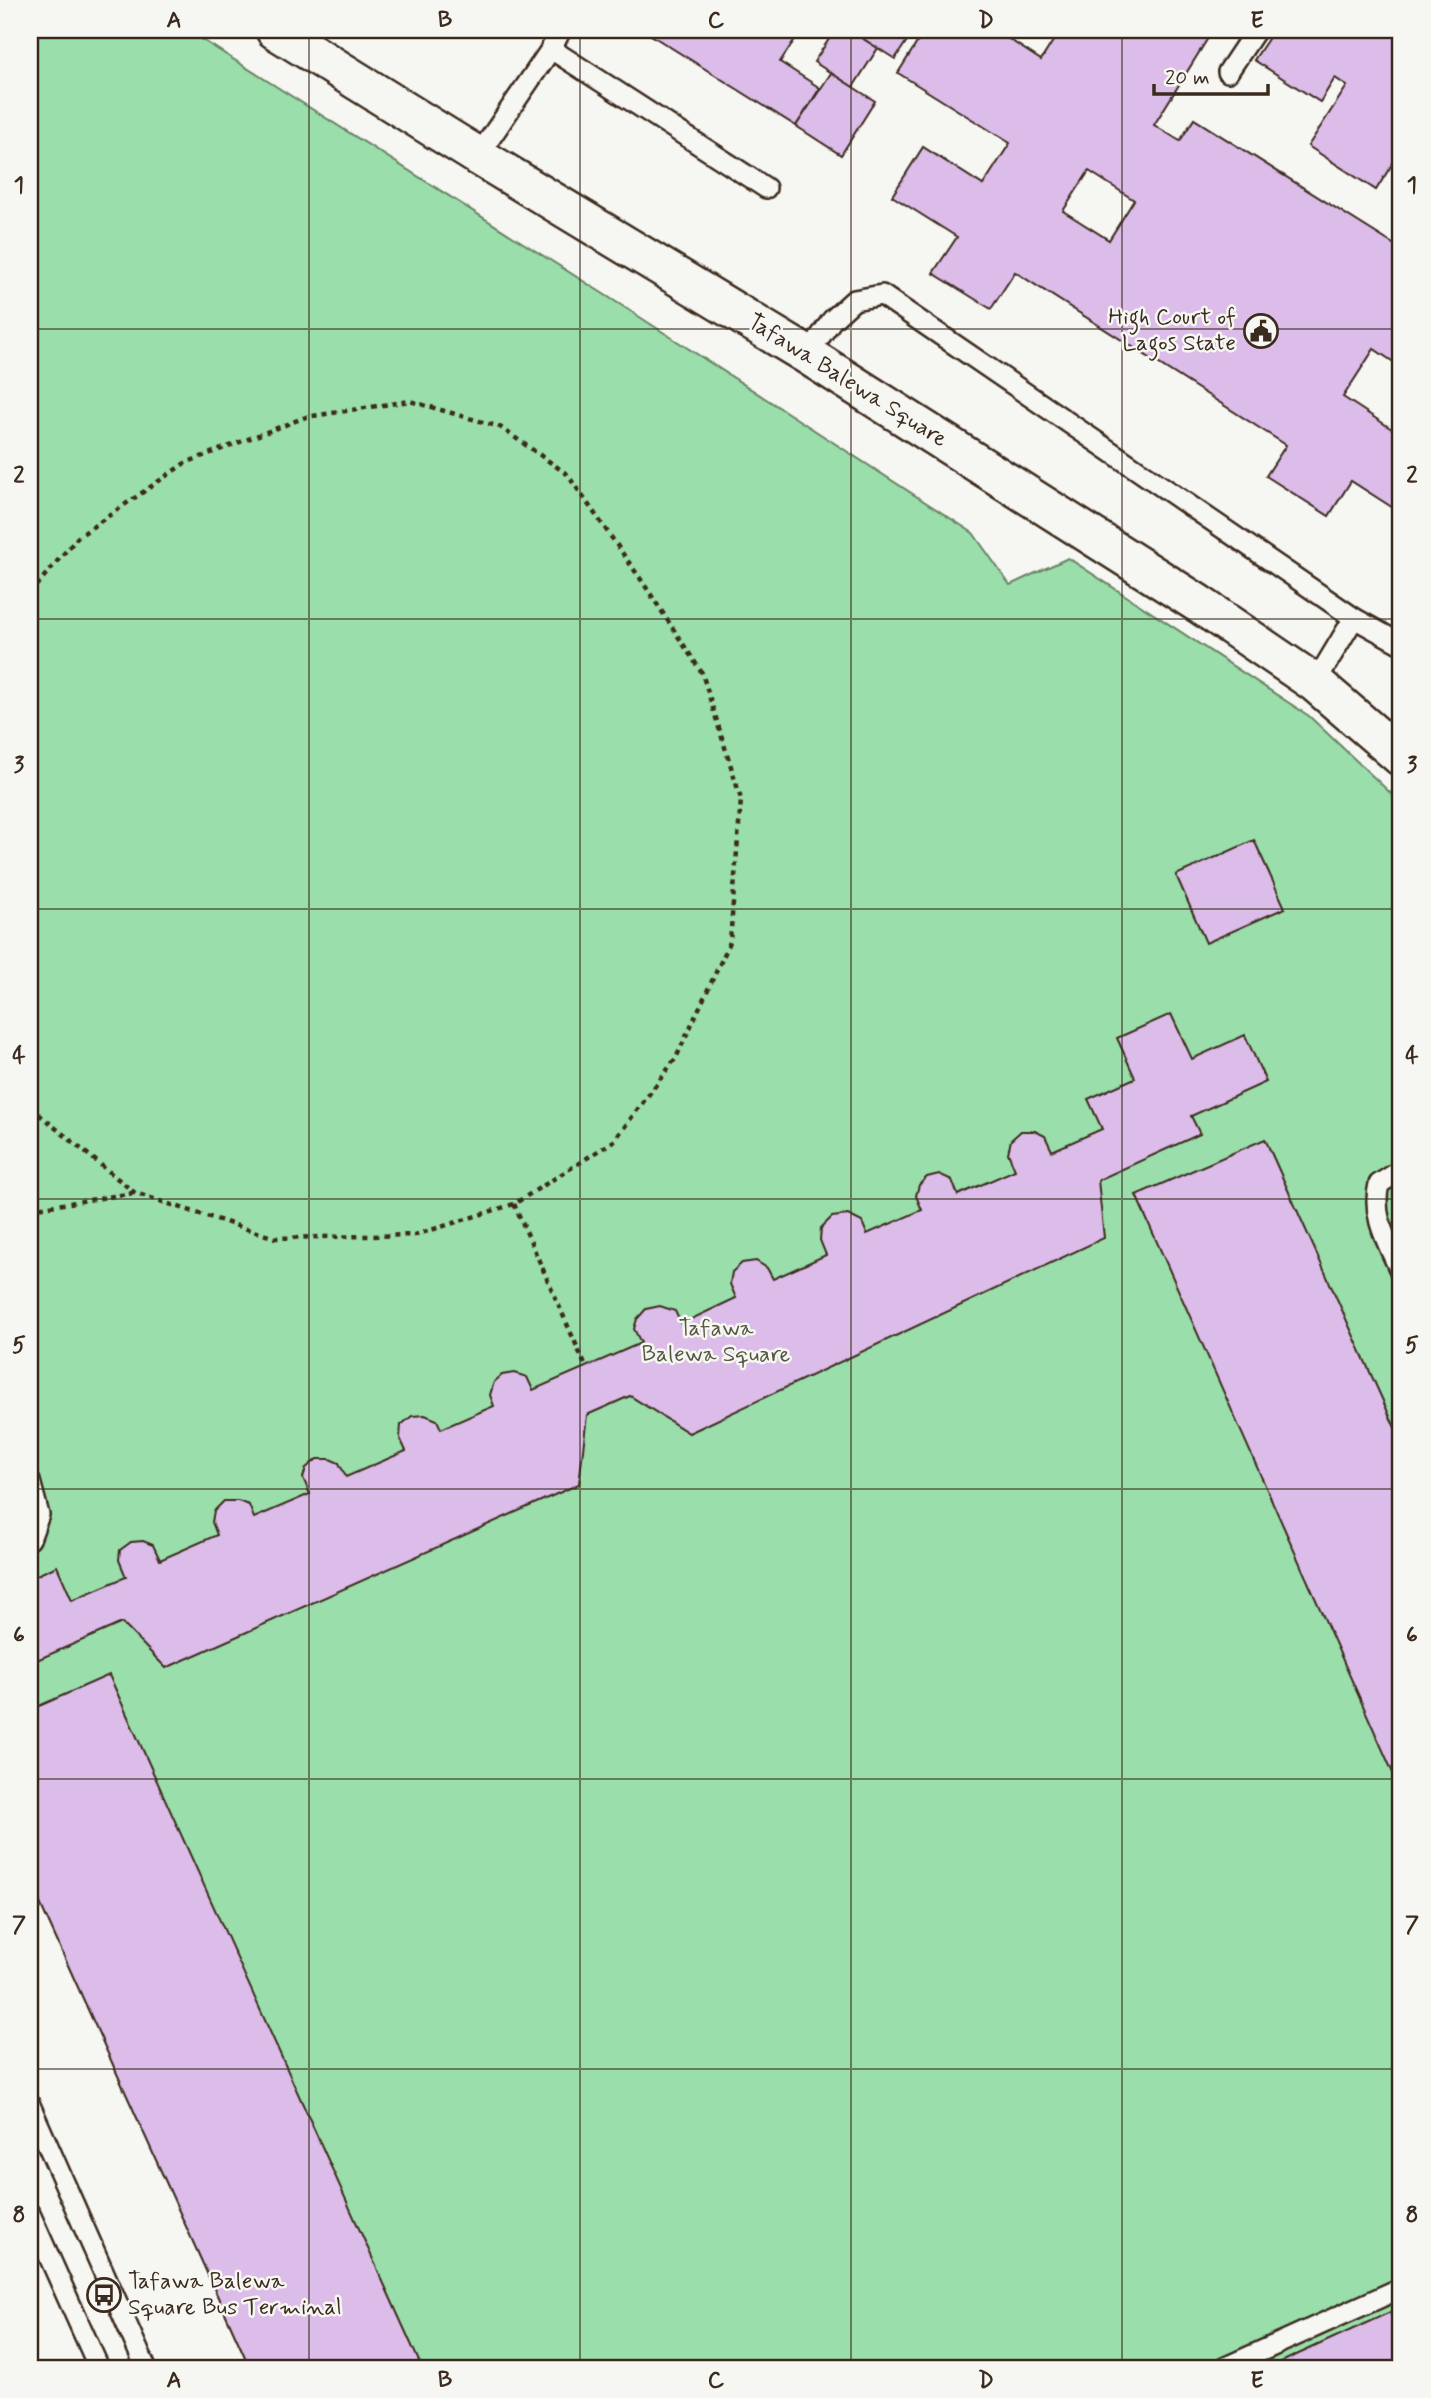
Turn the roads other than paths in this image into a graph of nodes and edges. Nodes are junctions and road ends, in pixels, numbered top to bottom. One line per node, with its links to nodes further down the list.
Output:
1 (275, 30): 6 (street, Tafawa Balewa Square)
2 (561, 30): 4 (lane)
3 (1256, 30): 5 (lane)
4 (551, 49): 6 (lane); 7 (lane)
5 (1228, 72)
6 (478, 156): 8 (street, Tafawa Balewa Square)
7 (766, 188)
8 (807, 355): 9 (lane); 11 (street, Tafawa Balewa Square)
9 (1354, 618): 10 (lane); 11 (lane)
10 (1401, 644)
11 (1315, 683): 12 (street, Tafawa Balewa Square)
12 (1401, 757)
13 (1401, 1170): 14 (lane)
14 (1401, 1273)
15 (30, 1481): 16 (lane)
16 (30, 1539)
17 (30, 2105): 21 (lane)
18 (30, 2214): 20 (lane)
19 (1401, 2288): 22 (lane)
20 (99, 2368)
21 (146, 2368)
22 (1224, 2368)

